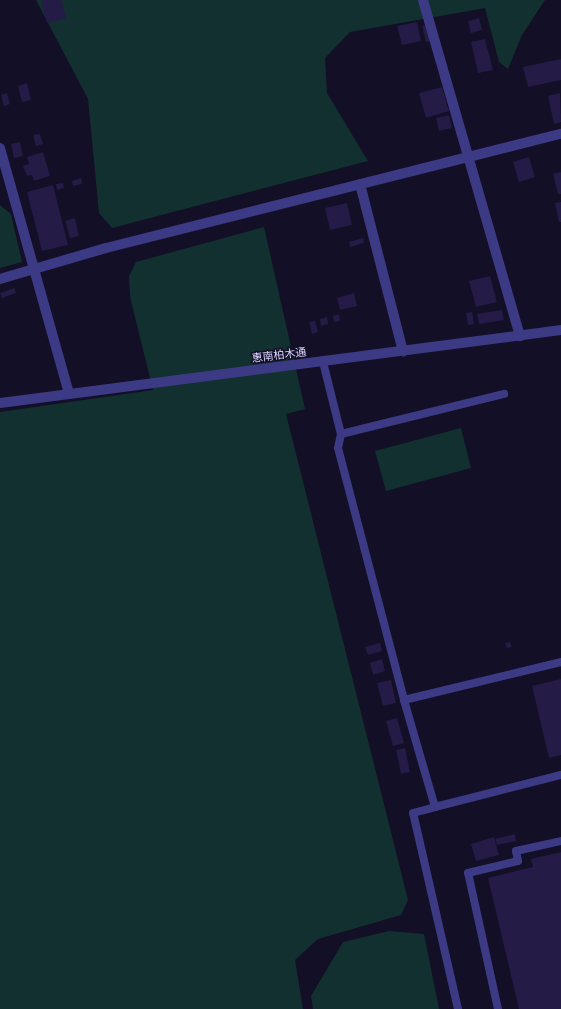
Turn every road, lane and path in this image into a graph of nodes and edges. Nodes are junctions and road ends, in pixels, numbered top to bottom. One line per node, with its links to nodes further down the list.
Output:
1 (424, 0): 4 (street)
2 (561, 134): 4 (street)
3 (0, 148): 6 (street)
4 (469, 156): 5 (street); 9 (street)
5 (360, 184): 6 (street); 10 (street)
6 (32, 271): 7 (street); 12 (street)
7 (0, 279)
8 (561, 330): 9 (street, 恵南柏木通)
9 (520, 336): 10 (street, 恵南柏木通)
10 (403, 352): 11 (street, 恵南柏木通)
11 (323, 362): 12 (street, 恵南柏木通); 15 (lane)
12 (69, 393): 14 (street, 恵南柏木通)
13 (504, 394): 15 (lane)
14 (0, 403)
15 (341, 434): 17 (lane)
16 (561, 662): 17 (lane)
17 (404, 700): 19 (lane)
18 (561, 775): 19 (lane)
19 (435, 807): 21 (lane)
20 (561, 841): 22 (lane)
21 (458, 1009)
22 (498, 1009)

